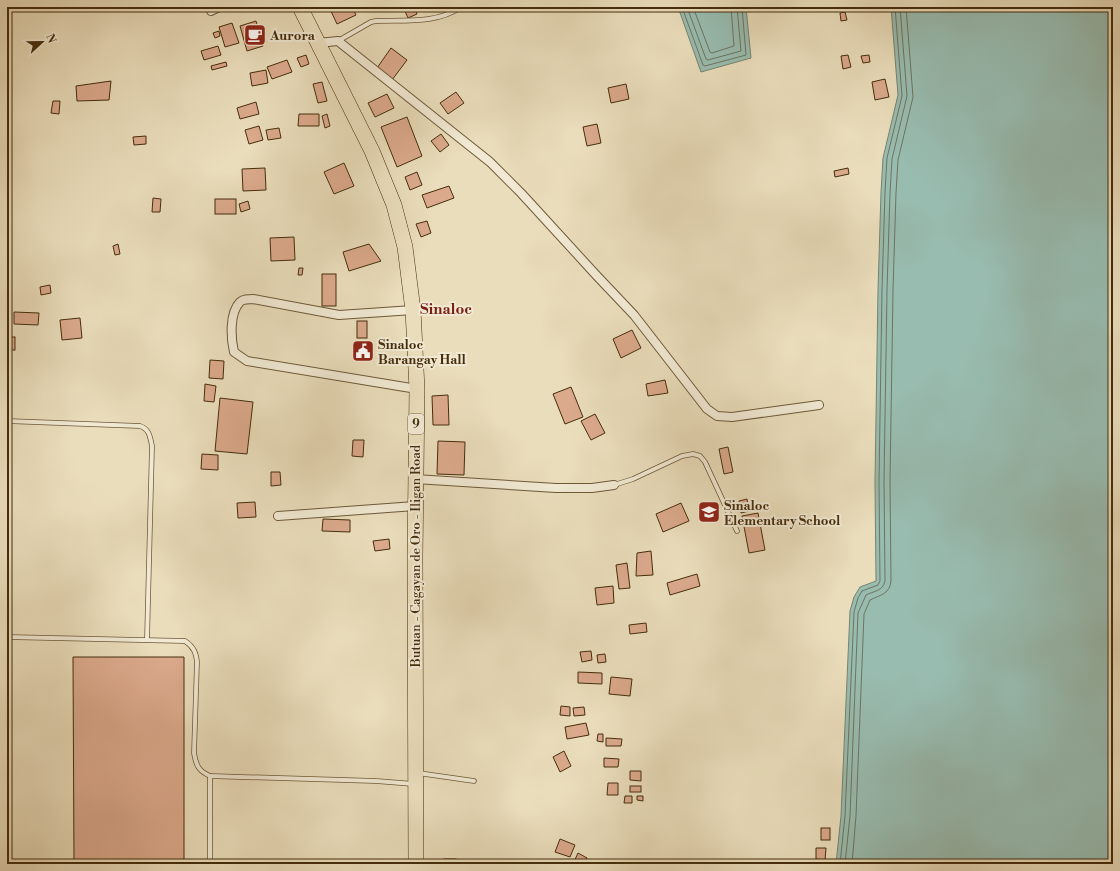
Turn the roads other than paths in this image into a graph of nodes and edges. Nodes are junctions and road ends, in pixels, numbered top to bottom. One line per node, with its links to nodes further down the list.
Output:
1 (219, 7): 4 (street)
2 (300, 7): 6 (highway, Butuan - Cagayan de Oro - Iligan Road / 9)
3 (462, 7): 5 (lane)
4 (211, 11)
5 (338, 41): 6 (street); 9 (street)
6 (318, 43): 7 (highway, Butuan - Cagayan de Oro - Iligan Road / 9)
7 (413, 310): 8 (highway, Butuan - Cagayan de Oro - Iligan Road / 9); 8 (street)
8 (417, 389): 11 (highway, Butuan - Cagayan de Oro - Iligan Road / 9)
9 (818, 404)
10 (7, 421): 17 (lane)
11 (415, 479): 12 (street); 13 (highway, Butuan - Cagayan de Oro - Iligan Road / 9)
12 (614, 485): 15 (lane)
13 (415, 506): 14 (street); 19 (highway, Butuan - Cagayan de Oro - Iligan Road / 9)
14 (278, 516)
15 (738, 532)
16 (7, 637): 17 (lane)
17 (147, 640): 18 (lane)
18 (210, 776): 19 (lane); 21 (lane)
19 (415, 778): 20 (lane); 22 (highway, Butuan - Cagayan de Oro - Iligan Road / 9)
20 (474, 781)
21 (210, 864)
22 (416, 864)

